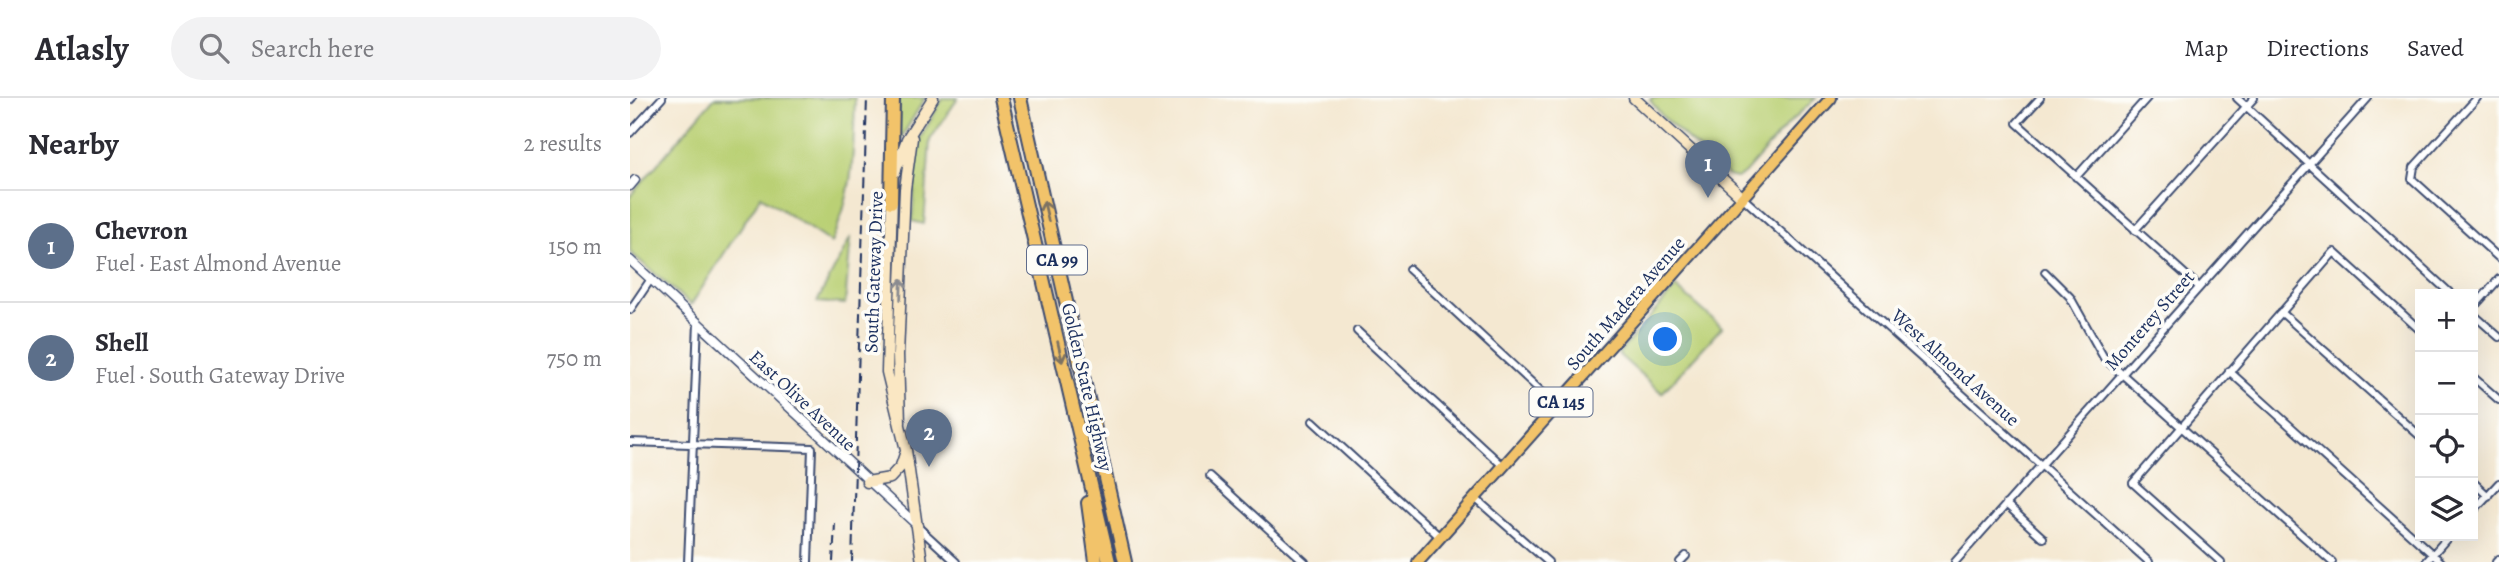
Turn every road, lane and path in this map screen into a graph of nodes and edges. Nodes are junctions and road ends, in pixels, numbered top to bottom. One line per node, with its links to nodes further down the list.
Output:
1 (662, 98): 16 (street)
2 (893, 98): 20 (highway)
3 (933, 98): 15 (main road, South Gateway Drive)
4 (1001, 98): 47 (highway, Golden State Highway / CA 99, one-way to 47)
5 (1020, 98): 45 (highway, Golden State Highway / CA 99, one-way to 5)
6 (1634, 98): 19 (main road)
7 (1831, 98): 19 (main road, South Madera Avenue / CA 145)
8 (2040, 98): 18 (street)
9 (2147, 98): 18 (street)
10 (2237, 98): 14 (street)
11 (2254, 98): 14 (street)
12 (2368, 98): 17 (street, Monterey Street)
13 (2477, 98): 24 (street)
14 (2247, 106): 17 (street); 21 (street)
15 (918, 121): 20 (main road, South Gateway Drive); 23 (main road, South Gateway Drive)
16 (630, 134)
17 (2310, 163): 30 (street, Monterey Street); 31 (street)
18 (2076, 177): 21 (street)
19 (1742, 197): 44 (main road, South Madera Avenue / CA 145); 56 (street, West Almond Avenue)
20 (891, 202): 22 (main road, South Gateway Drive)
21 (2135, 230): 30 (street)
22 (890, 235): 23 (main road); 49 (main road, South Gateway Drive)
23 (904, 236): 49 (main road, South Gateway Drive, one-way to 23)
24 (2499, 258)
25 (630, 260): 28 (street, East Olive Avenue)
26 (1409, 270): 44 (street)
27 (2045, 272): 41 (street)
28 (651, 279): 33 (street); 36 (street, East Olive Avenue)
29 (2499, 279): 32 (street)
30 (2198, 286): 41 (street, Monterey Street)
31 (2446, 289)
32 (2478, 302)
33 (630, 310)
34 (2281, 312): 37 (street); 40 (street); 50 (street)
35 (2478, 318): 39 (street)
36 (698, 322): 51 (street, East Olive Avenue); 53 (street)
37 (2415, 325)
38 (1357, 331): 57 (street)
39 (2499, 337)
40 (2229, 371): 48 (street); 70 (street)
41 (2123, 375): 48 (street); 56 (street, Monterey Street)
42 (2478, 381): 43 (street)
43 (2499, 400)
44 (1557, 406): 57 (main road, South Madera Avenue / CA 145)
45 (1094, 421): 79 (highway, Golden State Highway / CA 99); 80 (highway)
46 (1313, 421): 67 (street)
47 (1077, 423): 77 (highway); 78 (highway, Golden State Highway / CA 99)
48 (2183, 426): 86 (street); 87 (street)
49 (900, 428): 55 (main road, South Gateway Drive)
50 (2415, 432)
51 (821, 440): 54 (street); 59 (street, East Olive Avenue)
52 (630, 442): 53 (street)
53 (693, 444): 54 (street); 73 (street)
54 (812, 448): 74 (street)
55 (905, 450): 59 (main road); 66 (main road, South Gateway Drive)
56 (2041, 465): 64 (street, Monterey Street); 72 (street, West Almond Avenue)
57 (1503, 466): 63 (main road, South Madera Avenue / CA 145)
58 (1210, 476): 81 (street)
59 (867, 482): 66 (street, East Olive Avenue)
60 (2499, 482): 62 (street)
61 (2478, 487): 62 (street)
62 (2488, 496): 65 (street)
63 (1475, 498): 67 (main road, South Madera Avenue / CA 145); 83 (street)
64 (2006, 504): 68 (street); 85 (street, Monterey Street)
65 (2478, 506)
66 (918, 527): 75 (main road, South Gateway Drive); 76 (street, East Olive Avenue)
67 (1440, 537): 82 (main road, South Madera Avenue / CA 145)
68 (2043, 538)
69 (2445, 541): 70 (street)
70 (2433, 555): 88 (street); 89 (street)
71 (1686, 556): 84 (street)
72 (2145, 561)
73 (688, 562)
74 (808, 562)
75 (922, 562)
76 (956, 562)
77 (1096, 562)
78 (1109, 562)
79 (1125, 562)
80 (1133, 562)
81 (1305, 562)
82 (1418, 562)
83 (1548, 562)
84 (1680, 562)
85 (1956, 562)
86 (2221, 562)
87 (2332, 562)
88 (2427, 562)
89 (2441, 562)

